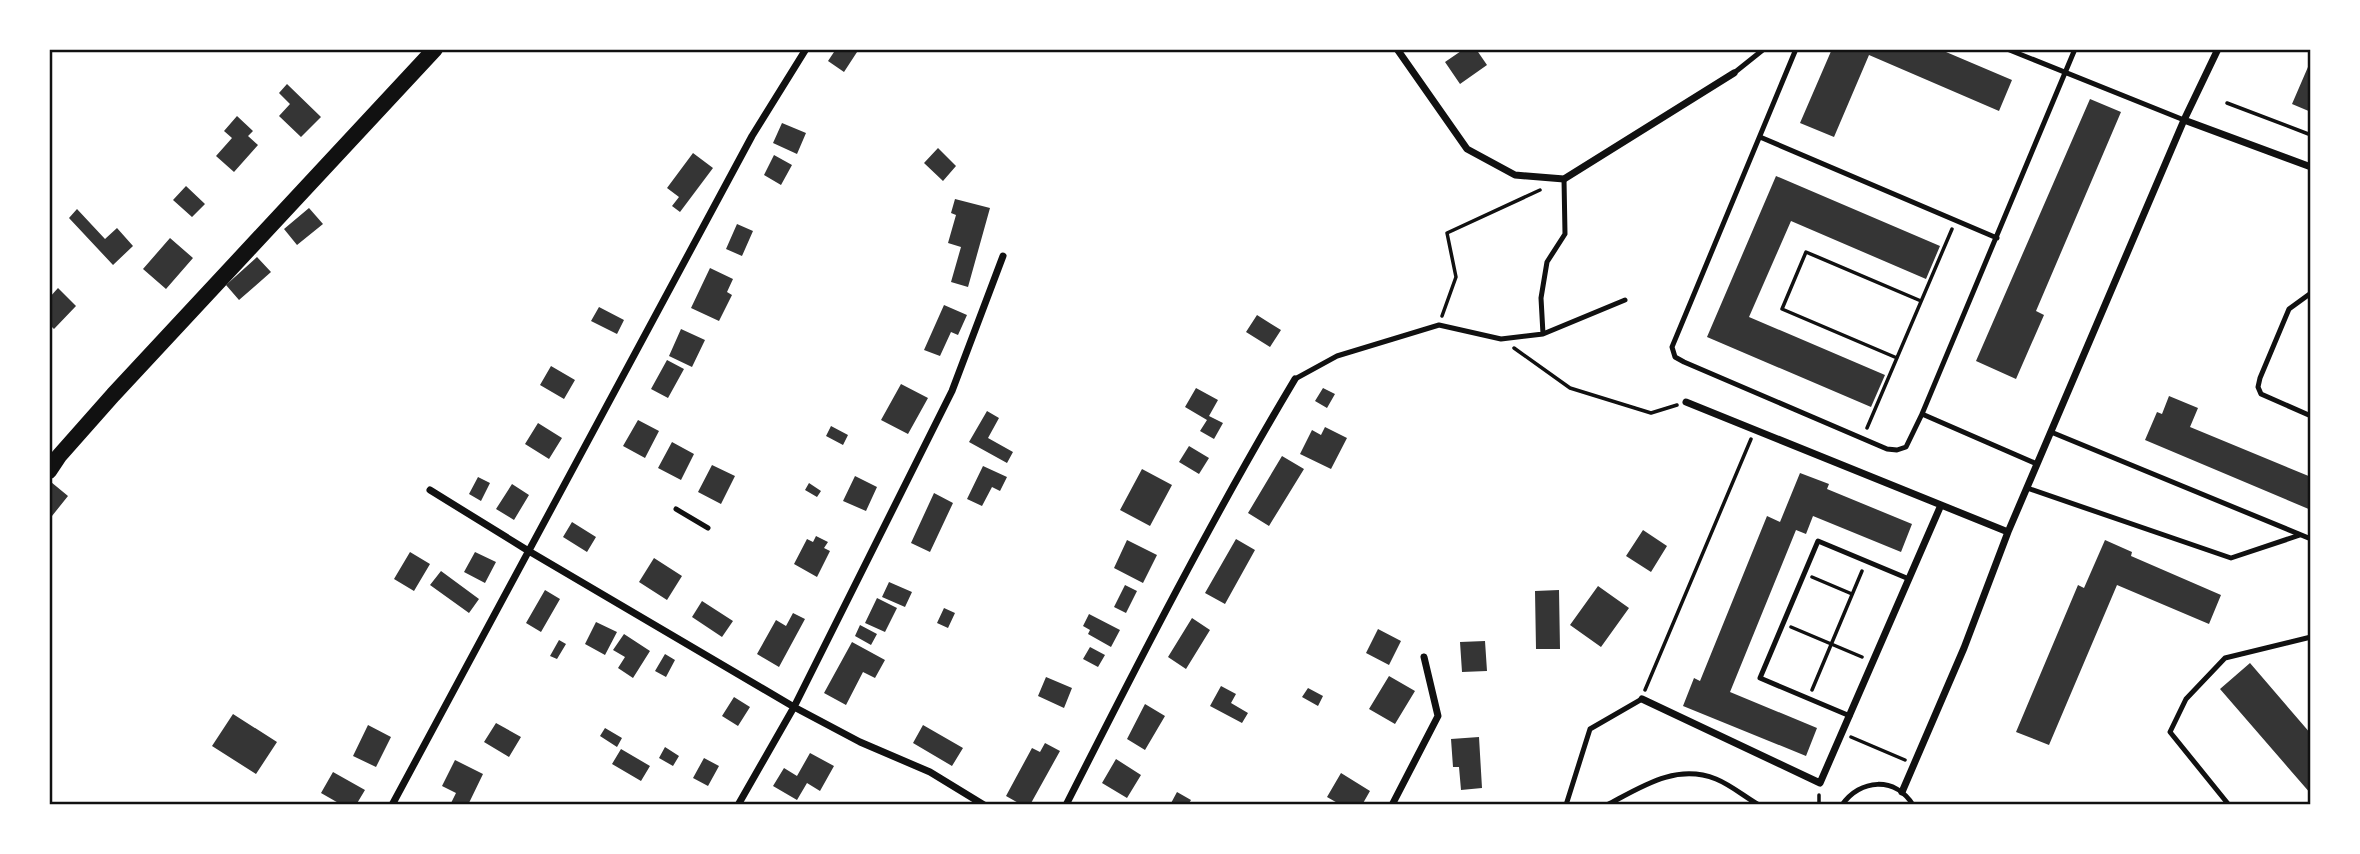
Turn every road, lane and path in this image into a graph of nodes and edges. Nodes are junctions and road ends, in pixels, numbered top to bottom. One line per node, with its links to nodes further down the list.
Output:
1 (435, 49): 35 (main road)
2 (806, 49): 44 (street)
3 (1397, 49): 16 (street)
4 (1764, 49): 10 (lane)
5 (1796, 49): 14 (lane)
6 (2007, 49): 9 (lane)
7 (2075, 49): 9 (lane)
8 (2218, 49): 12 (street)
9 (2065, 72): 12 (lane); 18 (lane)
10 (1734, 73): 16 (street)
11 (2227, 103): 13 (path)
12 (2184, 120): 15 (street); 32 (street)
13 (2311, 135)
14 (1760, 137): 17 (lane); 33 (lane)
15 (2311, 167)
16 (1564, 179): 23 (path); 24 (lane)
17 (1956, 220): 18 (lane); 22 (path)
18 (1997, 238): 29 (lane)
19 (1003, 256): 56 (street)
20 (2311, 293): 30 (lane)
21 (1625, 300): 24 (lane)
22 (1922, 301): 26 (path); 26 (path)
23 (1439, 325): 25 (lane); 27 (lane)
24 (1543, 334): 25 (lane)
25 (1501, 339): 28 (path)
26 (1897, 358): 33 (path)
27 (1295, 379): 64 (street)
28 (1686, 402): 31 (street)
29 (1922, 414): 33 (lane); 34 (lane)
30 (2311, 416)
31 (1755, 430): 38 (street); 54 (path)
32 (2051, 432): 34 (street); 42 (lane)
33 (1863, 438)
34 (2037, 464): 36 (street)
35 (49, 471)
36 (2027, 488): 41 (street); 42 (lane)
37 (430, 490): 44 (street)
38 (1941, 505): 41 (street); 47 (street)
39 (676, 509): 40 (lane)
40 (708, 528)
41 (2008, 532): 59 (street)
42 (2300, 535): 43 (lane)
43 (2311, 539)
44 (527, 550): 56 (street); 61 (street)
45 (1866, 561): 46 (lane); 47 (lane); 48 (path)
46 (1804, 574): 48 (path); 49 (lane)
47 (1909, 579): 53 (street)
48 (1852, 594): 51 (path)
49 (1783, 624): 51 (path); 55 (lane)
50 (2311, 637): 71 (lane)
51 (1831, 644): 53 (path); 55 (path)
52 (1424, 657): 65 (street)
53 (1874, 662): 57 (street)
54 (1642, 699): 58 (street); 66 (lane)
55 (1809, 699): 57 (lane)
56 (794, 707): 62 (street); 63 (street)
57 (1850, 716): 58 (street)
58 (1842, 734): 59 (path)
59 (1913, 764): 60 (street)
60 (1902, 792): 69 (lane); 70 (lane)
61 (392, 805)
62 (738, 805)
63 (984, 805)
64 (1066, 805)
65 (1392, 805)
66 (1566, 805)
67 (1607, 805): 68 (lane)
68 (1759, 805)
69 (1842, 805)
70 (1913, 805)
71 (2229, 805)

